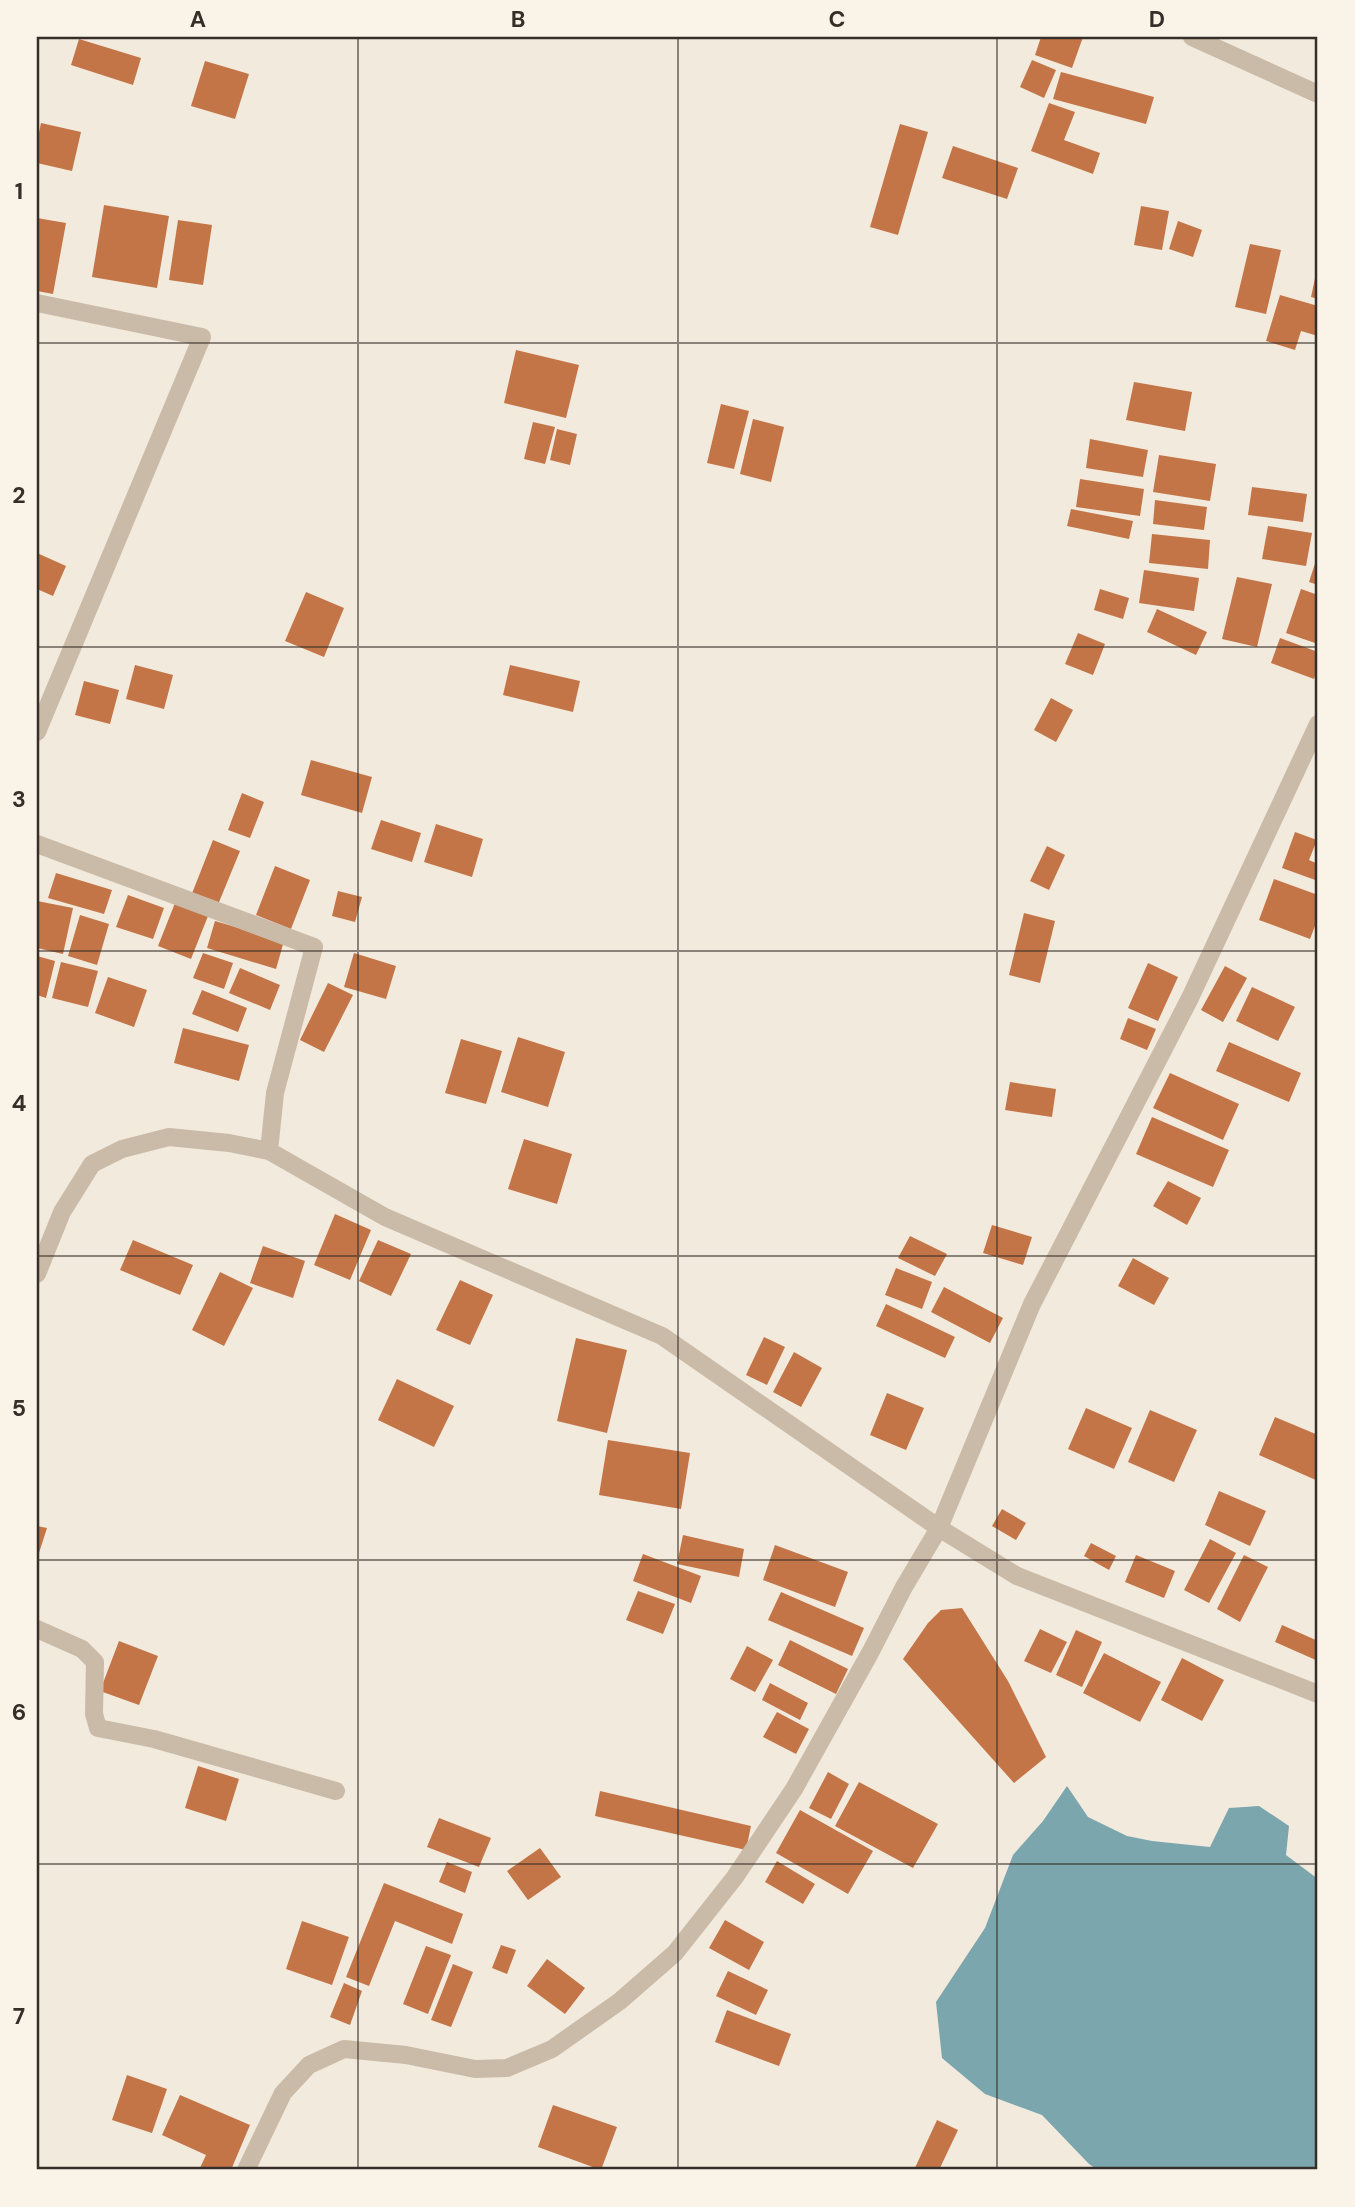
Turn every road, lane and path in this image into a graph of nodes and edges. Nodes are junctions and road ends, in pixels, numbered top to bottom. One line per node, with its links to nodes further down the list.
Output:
1 (1192, 37): 2 (street)
2 (1318, 94)
3 (37, 303): 5 (street)
4 (1318, 724): 9 (street)
5 (37, 732)
6 (37, 844): 7 (street)
7 (269, 1151): 8 (street); 9 (street)
8 (37, 1274)
9 (939, 1528): 11 (street); 13 (street)
10 (37, 1629): 12 (street)
11 (1318, 1694)
12 (336, 1791)
13 (246, 2170)

